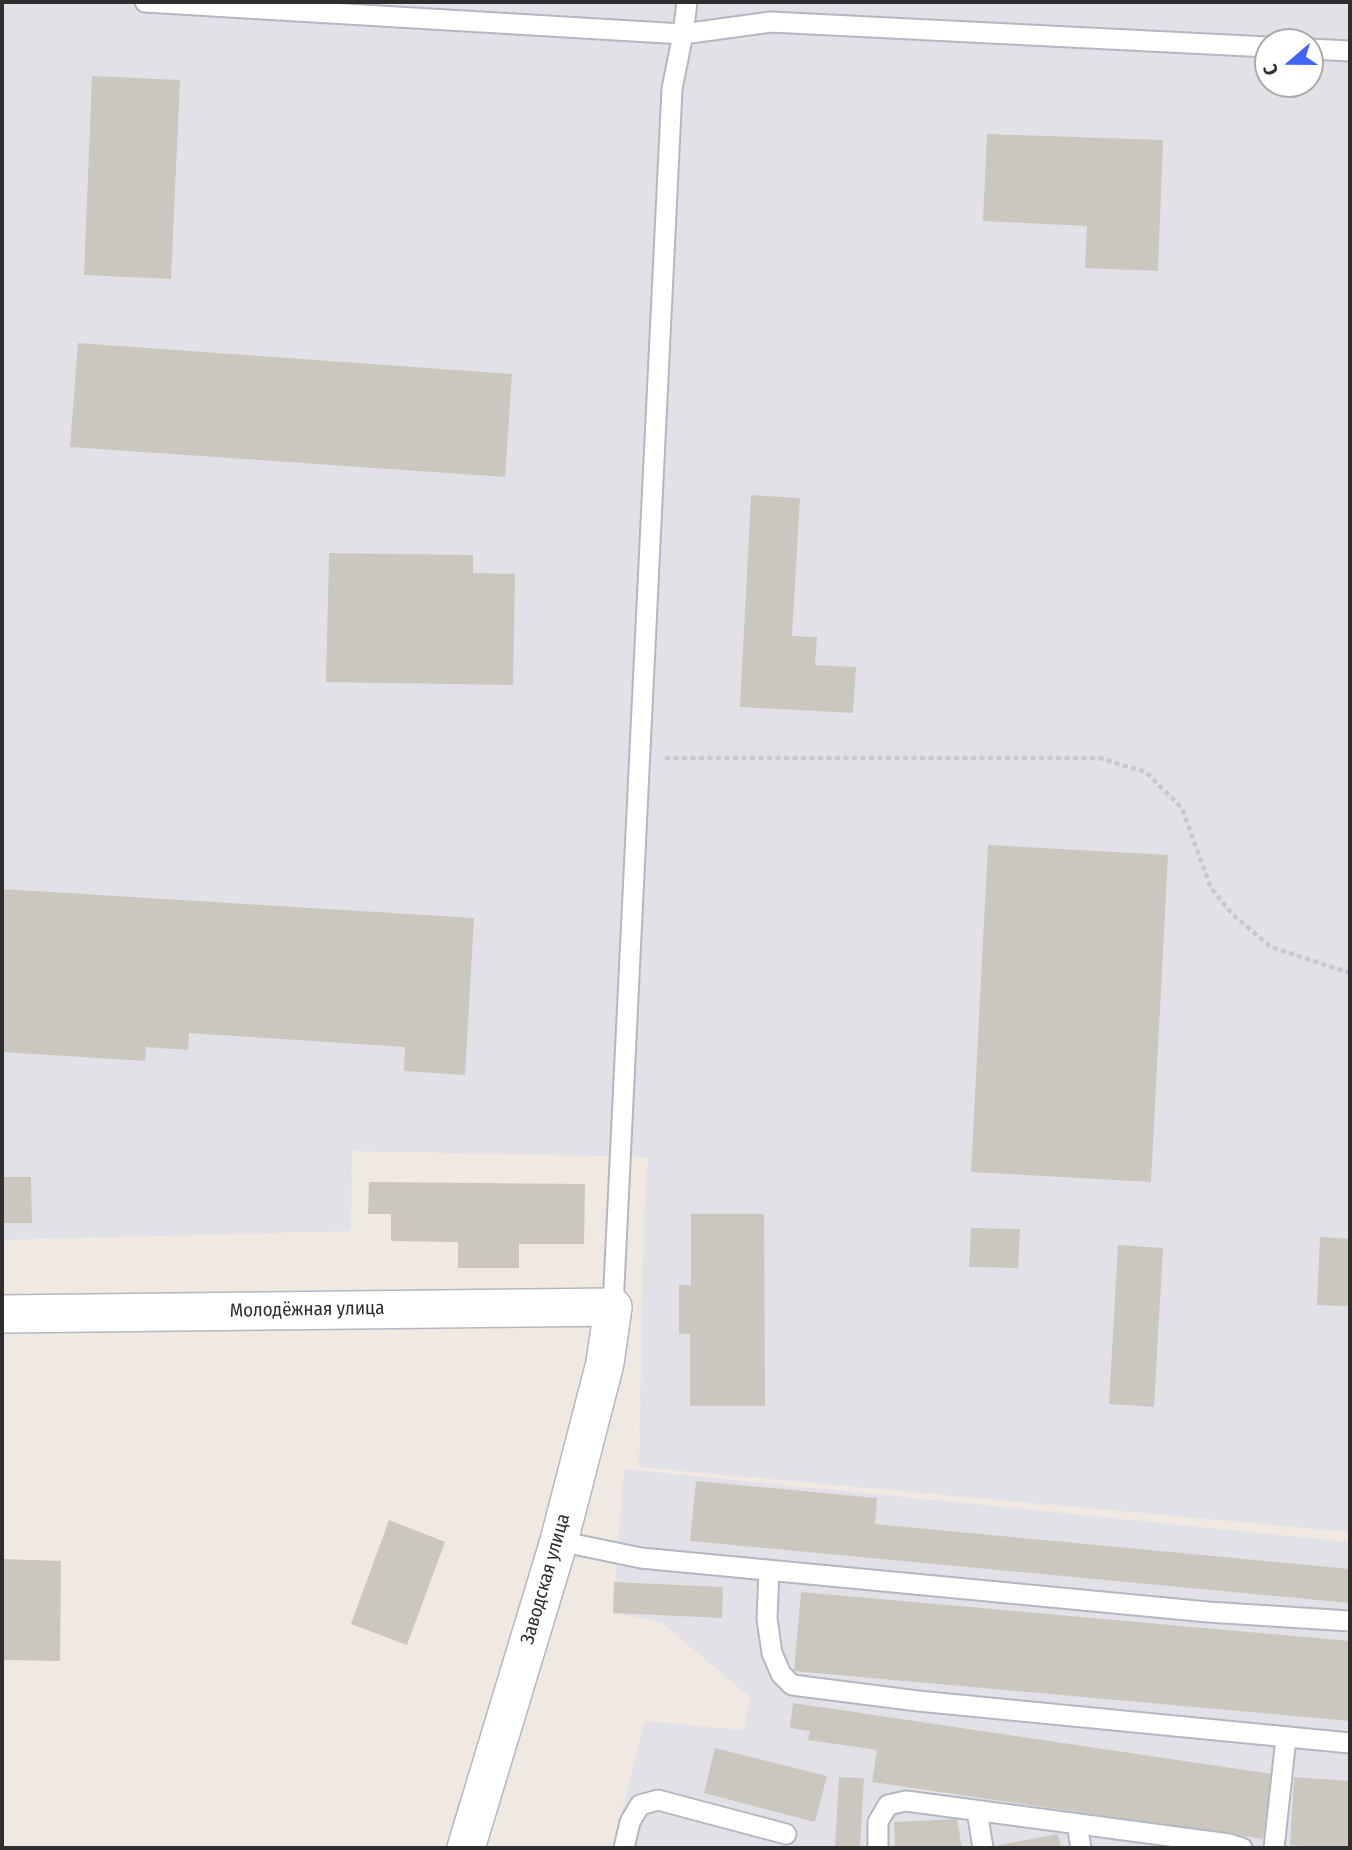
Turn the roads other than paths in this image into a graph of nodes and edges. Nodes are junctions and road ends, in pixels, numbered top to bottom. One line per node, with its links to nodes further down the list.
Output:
1 (145, 2): 3 (lane)
2 (687, 2): 3 (lane)
3 (683, 34): 4 (lane); 7 (lane)
4 (1254, 46)
5 (1324, 50): 6 (lane)
6 (1350, 51)
7 (613, 1307): 8 (street, Молодёжная улица); 9 (street, Заводская улица)
8 (2, 1314)
9 (559, 1541): 10 (lane); 18 (street, Заводская улица)
10 (769, 1571): 11 (lane); 12 (lane)
11 (1350, 1622)
12 (1286, 1738): 13 (lane); 24 (lane)
13 (1350, 1743)
14 (977, 1811): 15 (lane); 20 (lane); 21 (lane)
15 (1077, 1824): 17 (lane); 22 (lane)
16 (786, 1835): 19 (lane)
17 (1163, 1842): 23 (lane)
18 (466, 1848)
19 (624, 1848)
20 (878, 1848)
21 (983, 1848)
22 (1081, 1848)
23 (1242, 1848)
24 (1274, 1848)

